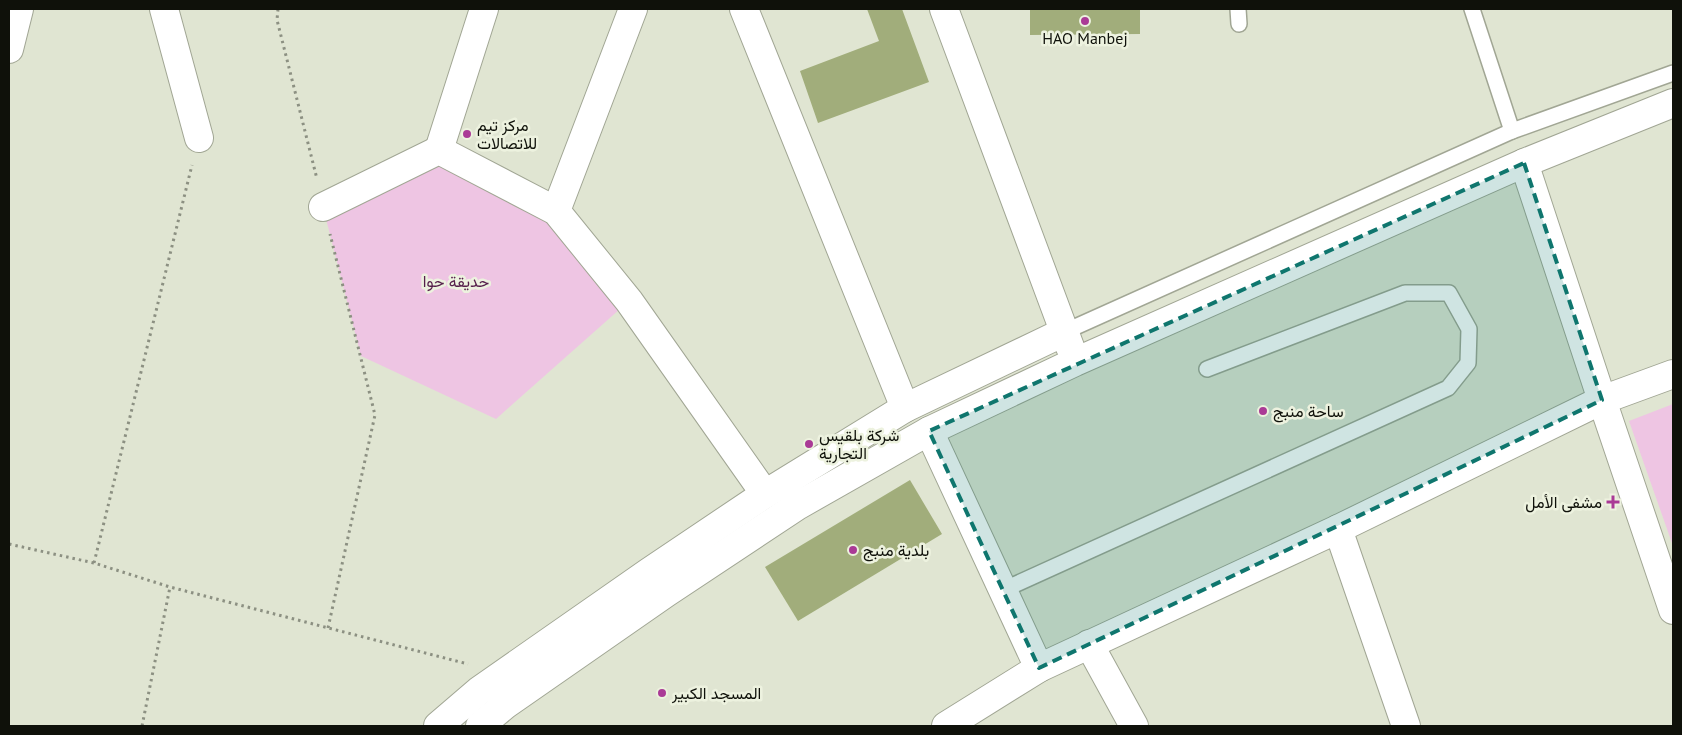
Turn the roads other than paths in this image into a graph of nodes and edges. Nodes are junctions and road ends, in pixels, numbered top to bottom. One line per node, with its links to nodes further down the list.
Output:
1 (19, 9): 8 (street)
2 (164, 9): 12 (street)
3 (484, 9): 13 (street)
4 (633, 9): 16 (street)
5 (744, 9): 22 (street)
6 (944, 9): 17 (street)
7 (1472, 9): 11 (lane)
8 (9, 50)
9 (1673, 74): 11 (lane)
10 (1673, 104): 14 (street)
11 (1512, 131): 17 (lane)
12 (199, 138)
13 (439, 150): 15 (street); 16 (street)
14 (1524, 162): 18 (street); 21 (street)
15 (323, 206)
16 (556, 211): 24 (street)
17 (1064, 332): 18 (street); 22 (street)
18 (1075, 362): 23 (street)
19 (1207, 369): 26 (lane)
20 (1673, 374): 21 (street)
21 (1602, 400): 25 (street); 27 (street)
22 (905, 408): 24 (street)
23 (929, 431): 26 (street); 31 (street)
24 (765, 494): 30 (street)
25 (1338, 529): 28 (street); 34 (street)
26 (1002, 590): 29 (street)
27 (1673, 610)
28 (1089, 644): 29 (street); 33 (street)
29 (1039, 668): 32 (street)
30 (438, 726)
31 (480, 726)
32 (946, 726)
33 (1134, 726)
34 (1406, 726)

